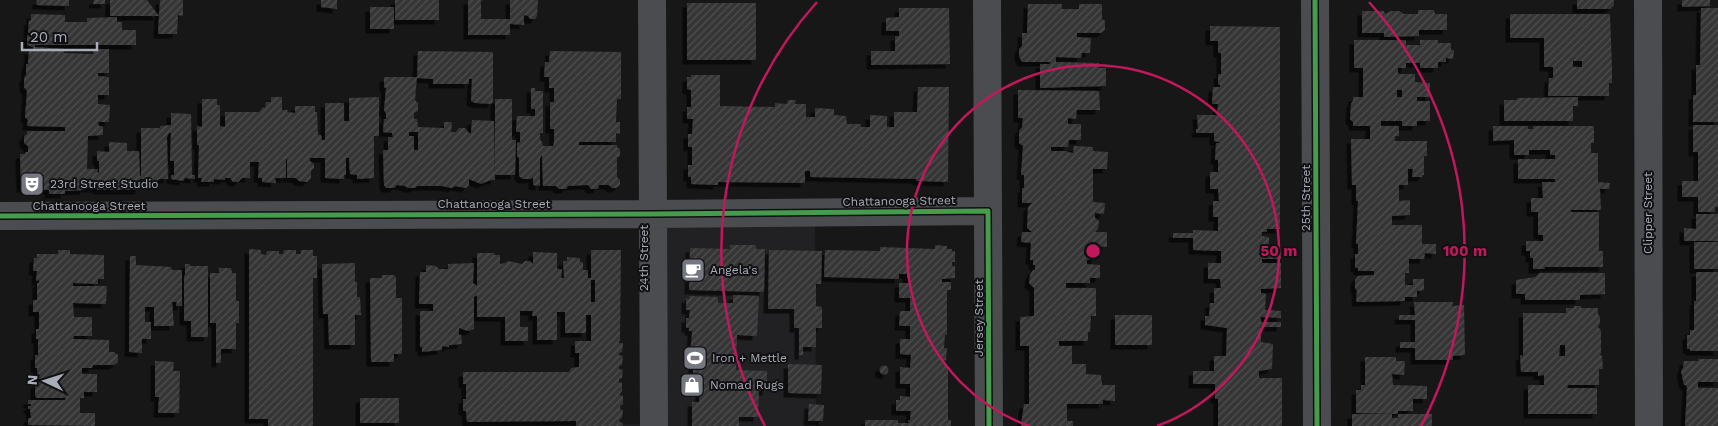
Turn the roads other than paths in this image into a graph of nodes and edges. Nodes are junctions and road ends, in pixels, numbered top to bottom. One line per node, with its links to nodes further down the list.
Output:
1 (652, 0): 6 (street, 24th Street)
2 (987, 0): 5 (street, Jersey Street)
3 (1314, 0): 10 (street, 25th Street)
4 (1648, 0): 11 (street, Clipper Street)
5 (988, 211): 6 (street, Chattanooga Street); 9 (street, Jersey Street)
6 (653, 214): 7 (street, Chattanooga Street); 8 (street, 24th Street)
7 (0, 216)
8 (654, 426)
9 (990, 426)
10 (1318, 426)
11 (1649, 426)

